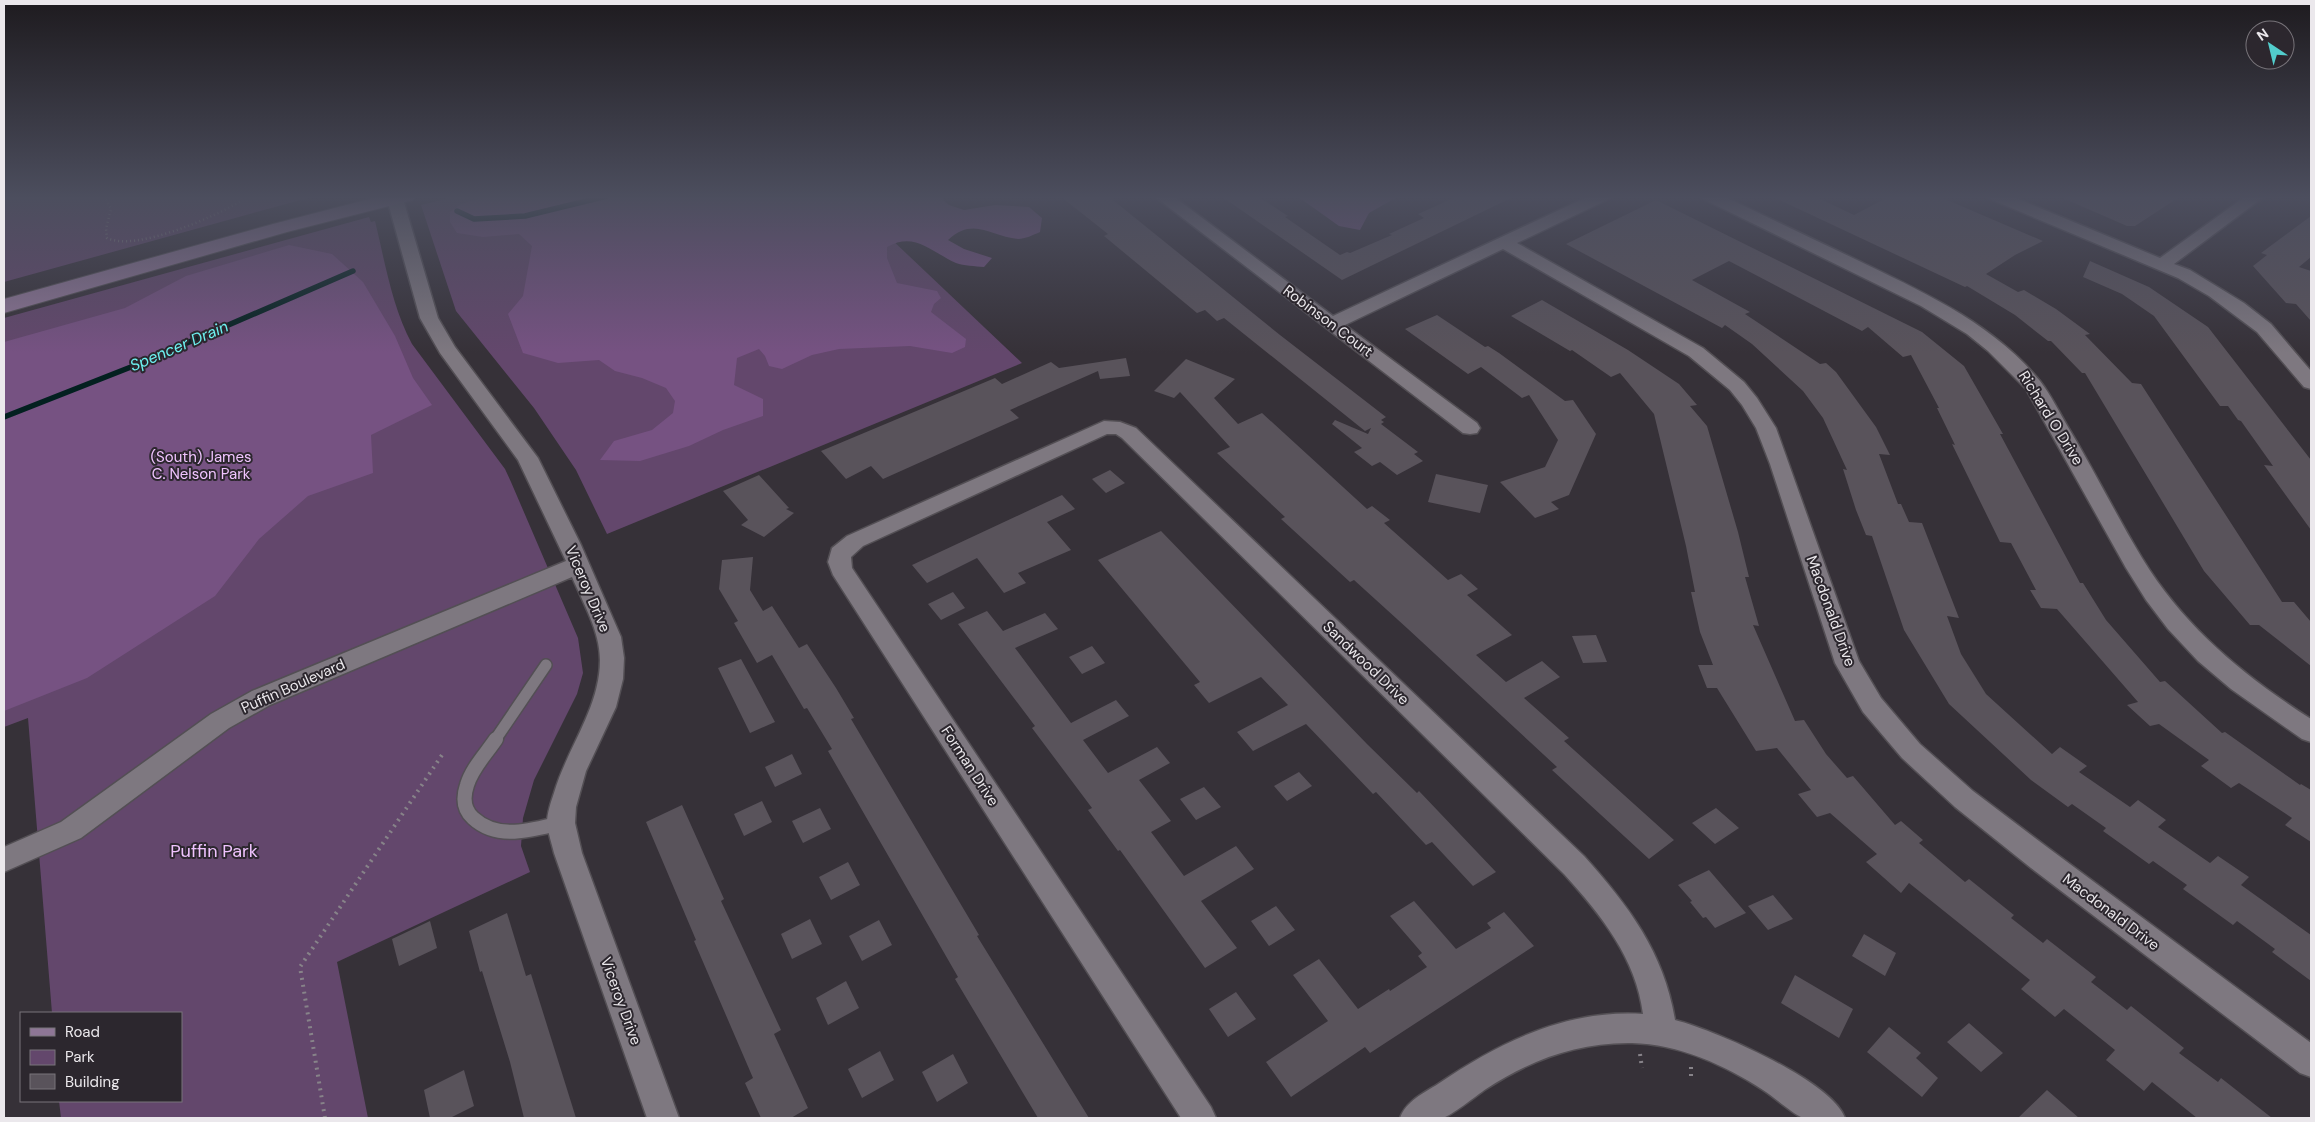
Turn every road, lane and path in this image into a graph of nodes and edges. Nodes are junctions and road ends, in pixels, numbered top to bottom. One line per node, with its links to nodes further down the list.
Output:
1 (208, 248): 10 (main road)
2 (413, 248): 15 (street, Viceroy Drive)
3 (1231, 248): 11 (street, Robinson Court)
4 (1493, 248): 11 (street)
5 (1513, 248): 23 (street, Macdonald Drive)
6 (1817, 248): 17 (street, Richard O Drive)
7 (2121, 248): 9 (street)
8 (2184, 248): 9 (street)
9 (2161, 265): 12 (street)
10 (4, 306)
11 (1331, 324): 13 (street, Robinson Court)
12 (2311, 383)
13 (1470, 428)
14 (990, 478): 21 (street, Sandwood Drive); 28 (street, Forman Drive)
15 (578, 565): 19 (street, Viceroy Drive); 20 (street, Puffin Boulevard)
16 (546, 665): 19 (lane)
17 (2311, 732)
18 (444, 752): 26 (path)
19 (561, 823): 27 (street, Viceroy Drive)
20 (4, 860)
21 (1650, 1041): 24 (path); 29 (street); 30 (street)
22 (1691, 1061): 25 (path)
23 (2311, 1062)
24 (1642, 1068)
25 (1691, 1079)
26 (325, 1118)
27 (663, 1118)
28 (1200, 1118)
29 (1416, 1118)
30 (1829, 1118)

